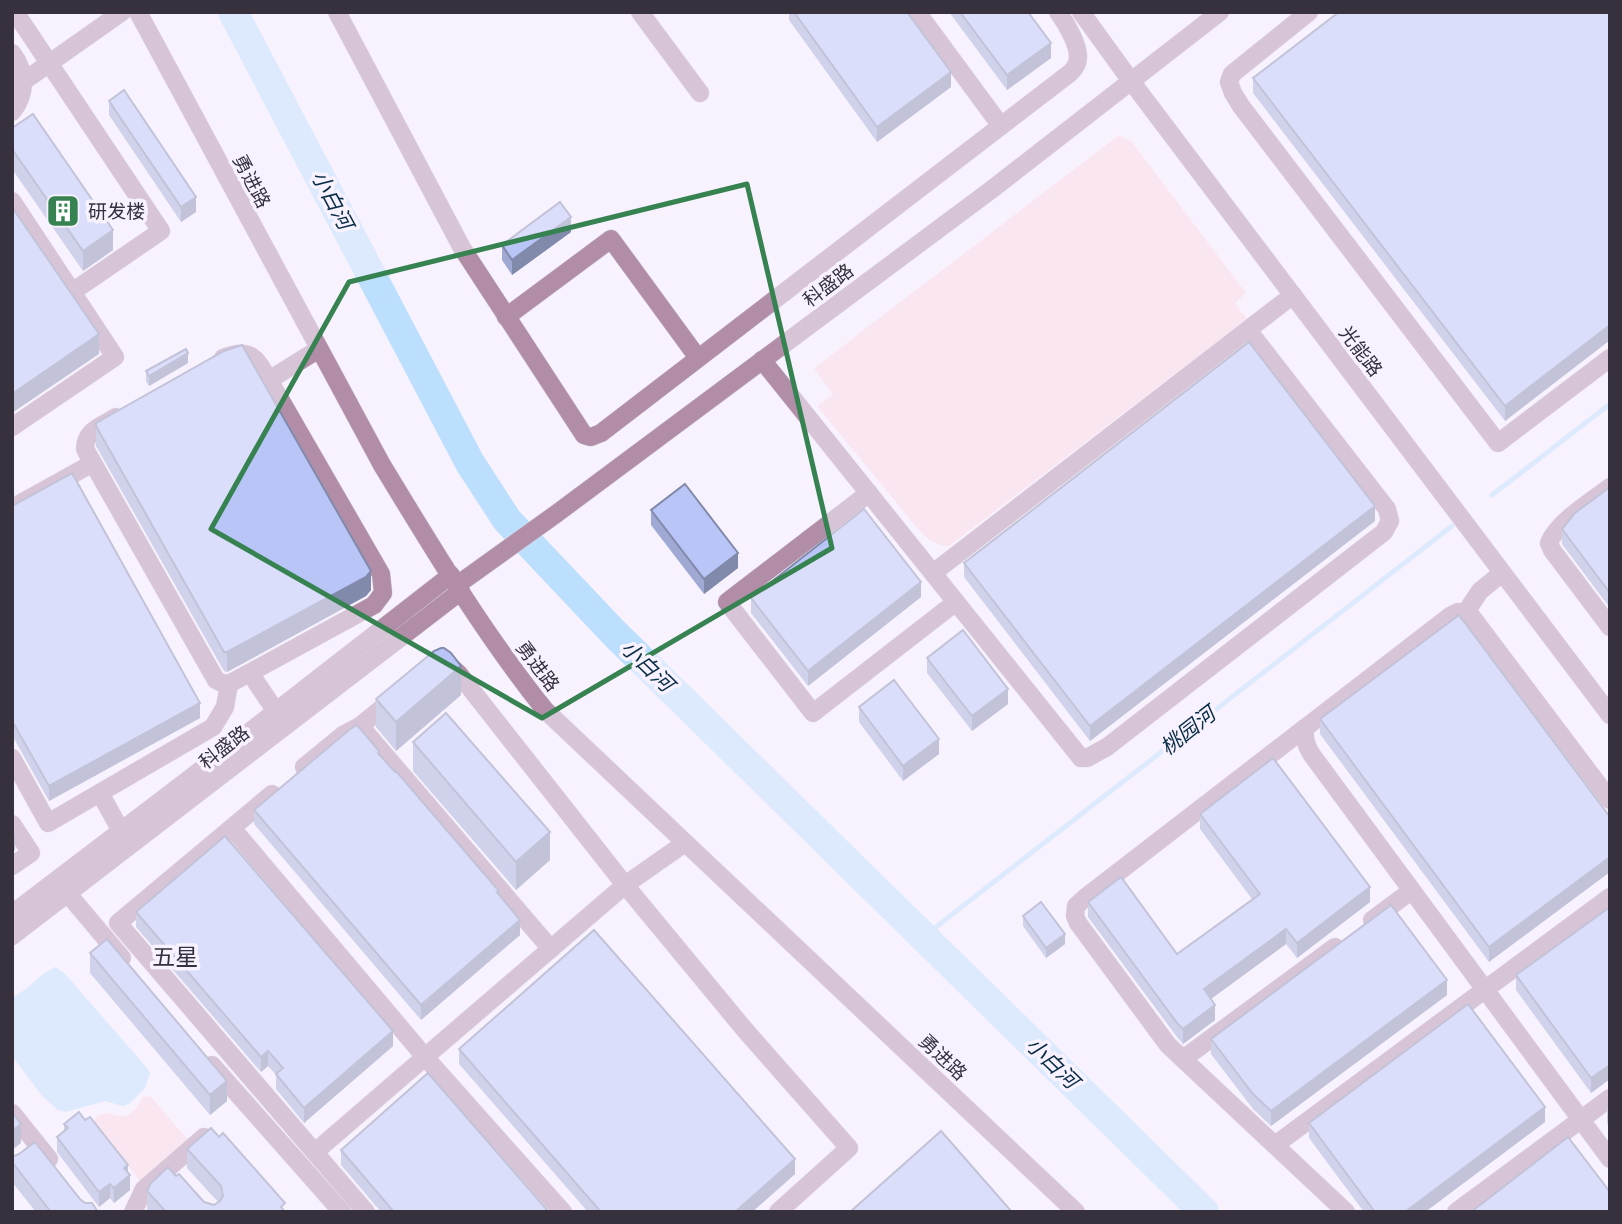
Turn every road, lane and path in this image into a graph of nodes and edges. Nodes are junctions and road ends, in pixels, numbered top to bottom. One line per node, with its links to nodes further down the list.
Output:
1 (122, 12): 12 (street)
2 (138, 12): 23 (street, 勇进路)
3 (337, 12): 21 (street)
4 (639, 12): 15 (street)
5 (917, 12): 17 (street)
6 (1058, 12): 17 (street)
7 (1081, 12): 14 (street, 光能路)
8 (1220, 12): 14 (street, 科盛路)
9 (1309, 12): 25 (street)
10 (19, 17): 12 (street)
11 (12, 53): 13 (street)
12 (49, 64): 13 (street); 19 (street)
13 (24, 81): 16 (street)
14 (1131, 81): 20 (street, 光能路); 26 (street, 科盛路)
15 (699, 93)
16 (12, 112)
17 (1001, 125): 24 (street)
18 (12, 201): 19 (street)
19 (72, 292): 30 (street)
20 (1293, 295): 22 (street); 36 (street, 光能路)
21 (506, 317): 24 (street); 24 (street)
22 (1248, 330): 35 (street); 38 (street)
23 (319, 349): 28 (street); 37 (street, 勇进路)
24 (698, 358)
25 (1610, 358)
26 (762, 360): 33 (street); 37 (street, 科盛路)
27 (204, 368): 28 (street)
28 (269, 380): 42 (street)
29 (135, 407): 31 (street)
30 (12, 427)
31 (93, 463): 34 (street); 43 (street)
32 (1610, 487): 40 (street)
33 (869, 493): 35 (street); 38 (street)
34 (12, 508)
35 (933, 573): 38 (street)
36 (1502, 573): 39 (street); 45 (street, 光能路)
37 (457, 584): 46 (street, 科盛路); 55 (street, 勇进路)
38 (956, 602)
39 (1466, 612): 48 (street); 51 (street)
40 (1610, 627)
41 (428, 670): 57 (street)
42 (250, 673): 43 (street); 46 (street)
43 (229, 684): 50 (street)
44 (409, 686): 47 (street)
45 (1610, 715)
46 (281, 719): 54 (street, 科盛路); 59 (street, 科盛路)
47 (360, 726): 53 (street); 63 (street)
48 (1305, 727): 58 (street); 68 (street)
49 (12, 758): 50 (street)
50 (100, 793): 54 (street)
51 (1610, 800)
52 (12, 824): 56 (street)
53 (232, 828): 67 (street); 75 (street)
54 (121, 831): 61 (street, 科盛路)
55 (685, 843): 57 (street); 84 (street, 勇进路)
56 (12, 866)
57 (625, 885): 63 (street); 83 (street)
58 (1411, 891): 65 (street); 68 (street)
59 (68, 894): 62 (street, 科盛路); 64 (street)
60 (1610, 897): 65 (street)
61 (12, 914)
62 (12, 936)
63 (551, 949): 67 (street)
64 (129, 967)
65 (1485, 990): 71 (street); 74 (street)
66 (200, 1050): 80 (street)
67 (425, 1057): 75 (street); 82 (street)
68 (1183, 1059): 74 (street)
69 (1610, 1098): 71 (street)
70 (12, 1113): 73 (street)
71 (1581, 1120): 77 (street); 86 (street)
72 (205, 1136): 79 (street)
73 (38, 1145): 76 (street); 78 (street)
74 (1275, 1145): 85 (street)
75 (315, 1152): 81 (street)
76 (21, 1158)
77 (1610, 1159)
78 (60, 1174)
79 (132, 1212)
80 (342, 1212)
81 (366, 1212)
82 (563, 1212)
83 (778, 1212)
84 (1076, 1212)
85 (1346, 1212)
86 (1456, 1212)

